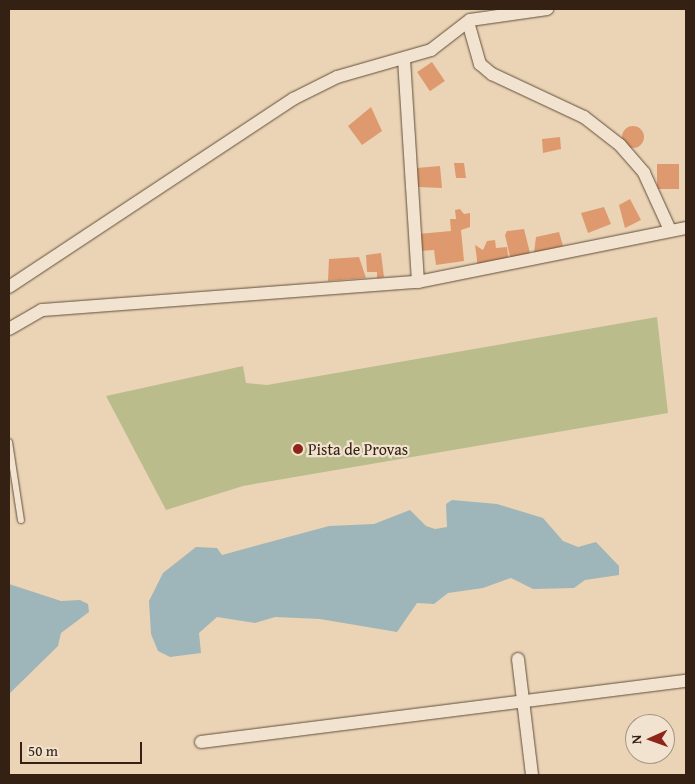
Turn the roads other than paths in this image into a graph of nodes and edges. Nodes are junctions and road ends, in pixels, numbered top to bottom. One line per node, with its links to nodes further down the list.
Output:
1 (482, 9): 3 (street)
2 (547, 9): 3 (street)
3 (469, 21): 4 (street); 6 (street)
4 (404, 59): 7 (street); 8 (street)
5 (686, 228): 6 (street)
6 (670, 230): 7 (street)
7 (418, 282): 9 (street)
8 (9, 287)
9 (9, 329)
10 (9, 442): 11 (lane)
11 (21, 520)
12 (518, 658): 14 (street)
13 (686, 681): 14 (street)
14 (524, 702): 15 (street); 16 (street)
15 (201, 742)
16 (532, 775)

